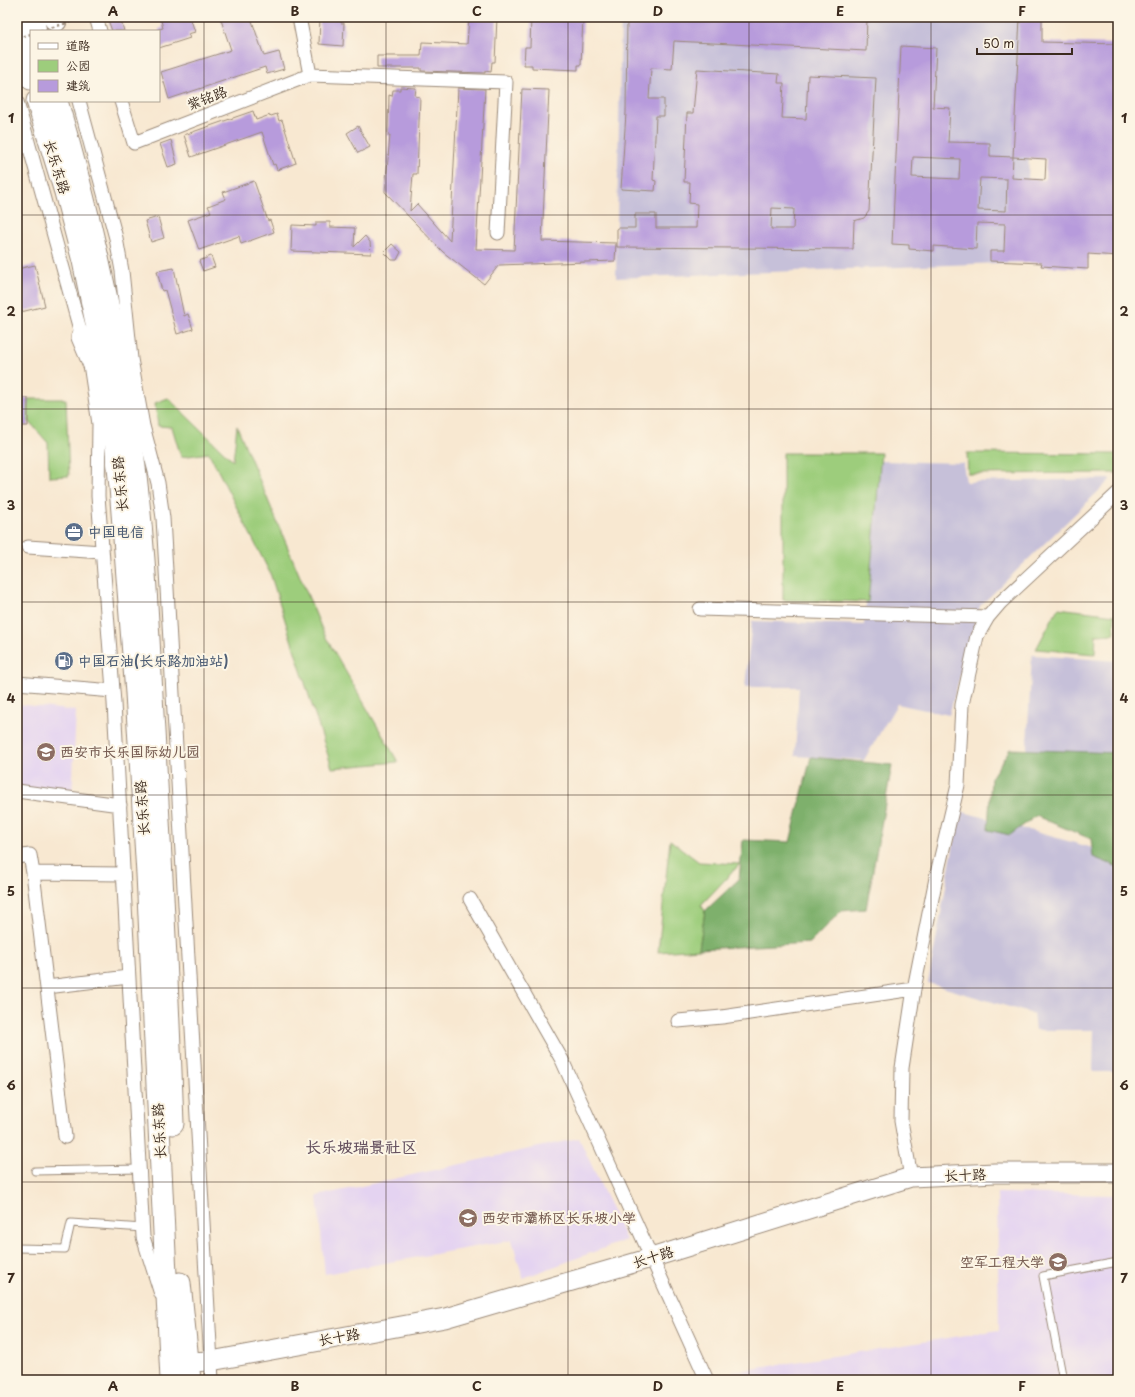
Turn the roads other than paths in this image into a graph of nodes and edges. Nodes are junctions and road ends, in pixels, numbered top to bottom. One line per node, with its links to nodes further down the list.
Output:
1 (32, 17): 5 (main road)
2 (96, 17): 6 (street)
3 (299, 17): 8 (street)
4 (17, 29): 7 (main road)
5 (36, 30)
6 (100, 30)
7 (30, 75)
8 (310, 75): 12 (street, 紫铭路); 14 (street)
9 (37, 102): 16 (main road, 长乐东路)
10 (57, 102): 45 (main road, 长乐东路)
11 (79, 102): 44 (street)
12 (121, 102)
13 (18, 108): 15 (street)
14 (498, 233)
15 (82, 337): 16 (main road); 19 (street)
16 (111, 405): 43 (main road, 长乐东路)
17 (1118, 493): 21 (street)
18 (28, 547): 19 (street)
19 (102, 552): 23 (street)
20 (700, 609): 21 (street)
21 (988, 617): 32 (street)
22 (17, 683): 23 (street)
23 (113, 691): 25 (street)
24 (17, 791): 25 (street)
25 (120, 805): 28 (street)
26 (17, 857): 27 (street)
27 (33, 873): 28 (street); 31 (street)
28 (123, 874): 30 (street)
29 (470, 899): 41 (street)
30 (128, 977): 31 (street); 35 (street)
31 (47, 987): 34 (street)
32 (914, 988): 33 (street); 38 (street)
33 (678, 1021)
34 (65, 1137)
35 (140, 1169): 36 (lane); 39 (street)
36 (35, 1171)
37 (1118, 1173): 38 (street, 长十路)
38 (911, 1177): 41 (street, 长十路)
39 (143, 1228): 40 (lane); 43 (street)
40 (17, 1248)
41 (651, 1258): 44 (street, 长十路); 48 (street)
42 (1118, 1262): 49 (lane)
43 (168, 1318): 46 (main road, 长乐东路)
44 (210, 1361): 45 (street, 长十路); 47 (street)
45 (189, 1371)
46 (171, 1380)
47 (212, 1380)
48 (707, 1380)
49 (1063, 1380)

